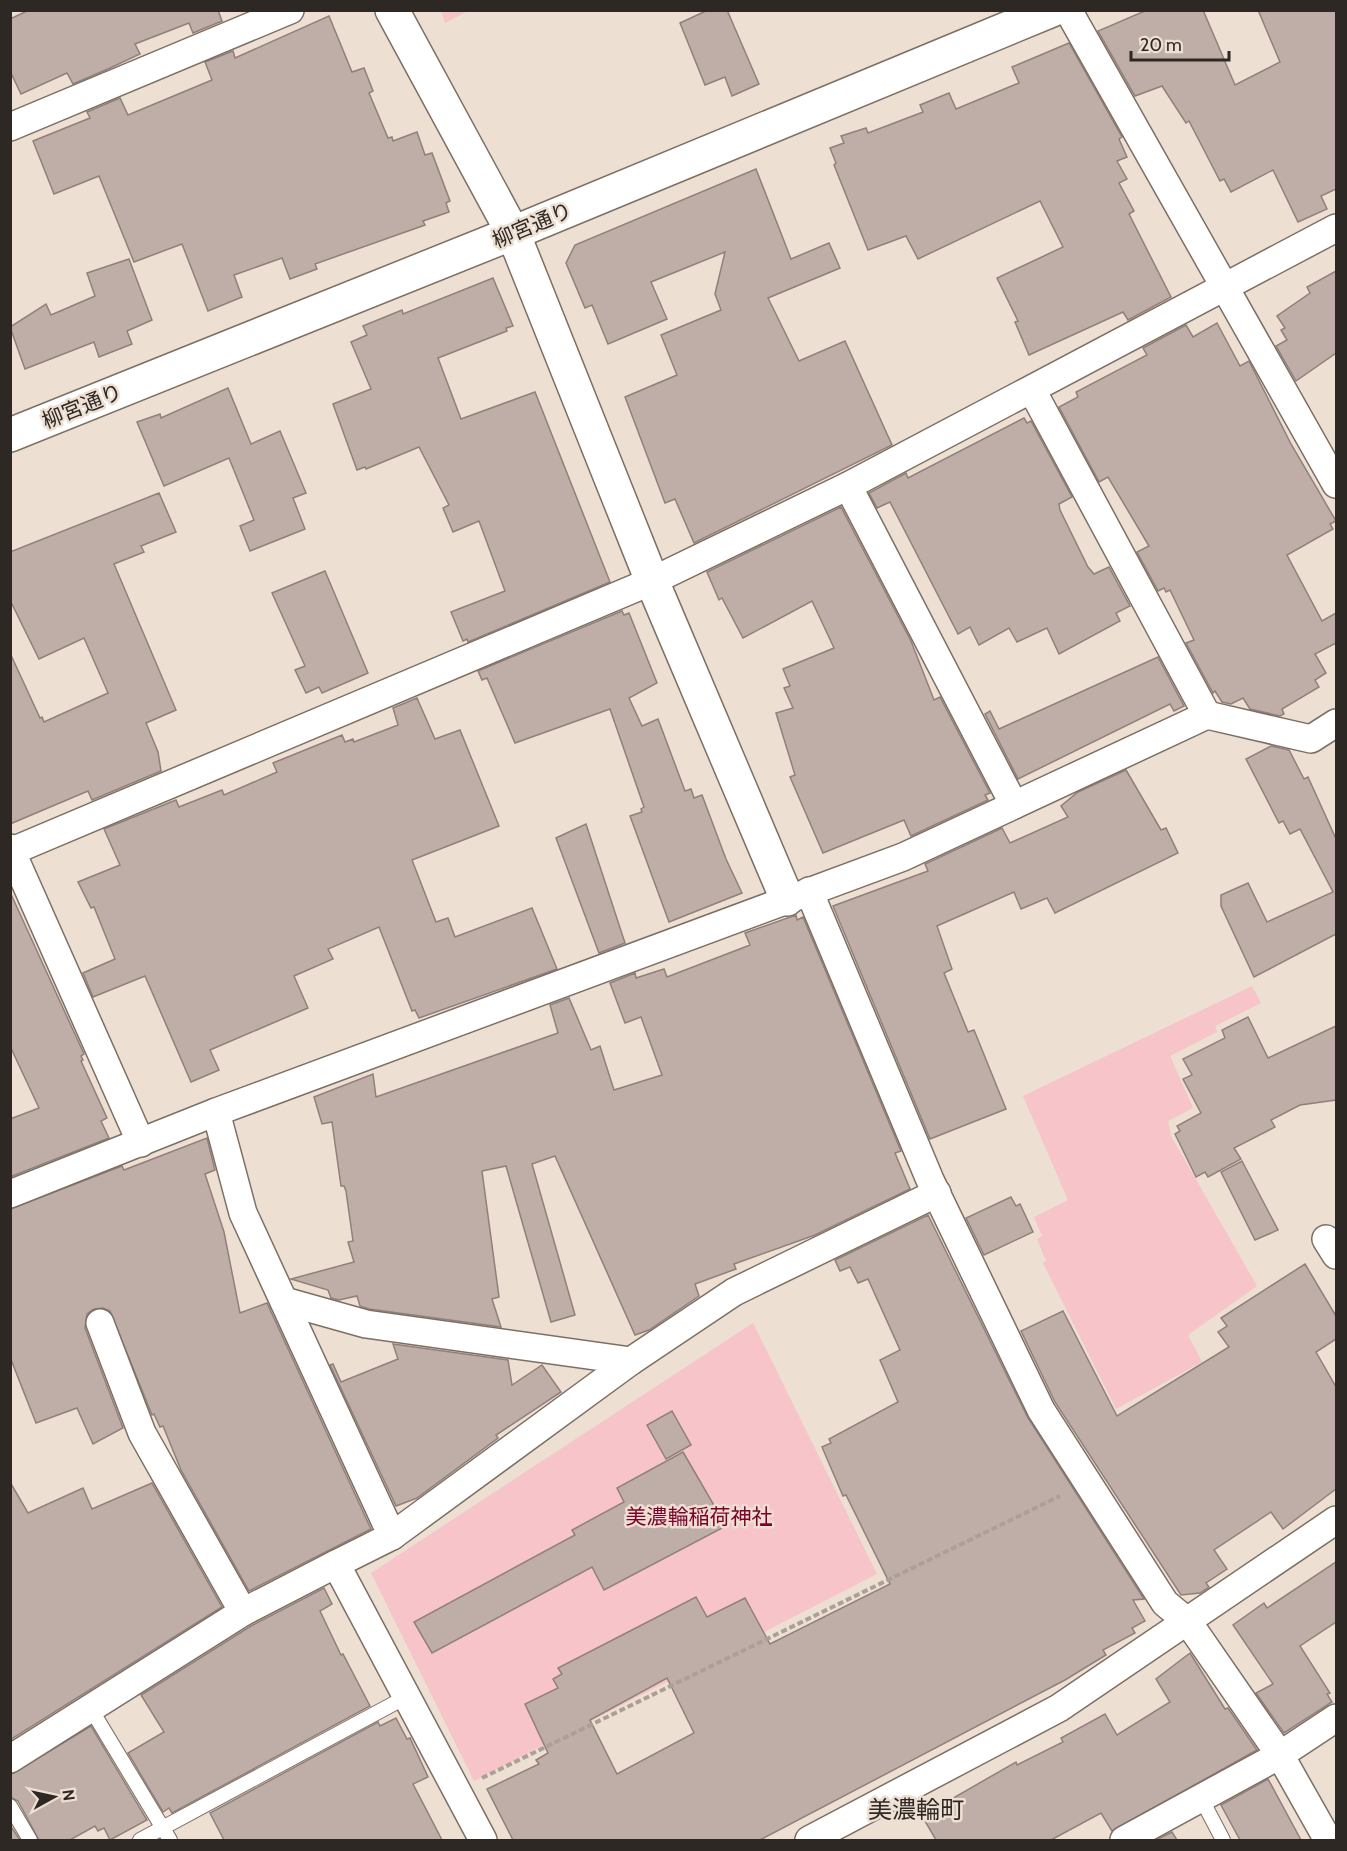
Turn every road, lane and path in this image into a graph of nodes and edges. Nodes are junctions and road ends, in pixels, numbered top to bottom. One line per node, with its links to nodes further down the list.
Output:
1 (290, 10): 5 (street)
2 (392, 10): 7 (street)
3 (1052, 10): 7 (street, 柳宮通り)
4 (1068, 10): 8 (street)
5 (10, 127)
6 (1336, 228): 8 (street)
7 (513, 233): 10 (street, 柳宮通り); 13 (street)
8 (1223, 287): 9 (street); 11 (street)
9 (1032, 390): 12 (street); 14 (street)
10 (10, 435)
11 (1336, 484)
12 (848, 486): 13 (street); 16 (street)
13 (652, 581): 17 (street); 18 (street)
14 (1207, 715): 15 (street); 16 (street)
15 (1336, 723)
16 (1014, 805): 18 (street)
17 (11, 850): 20 (street)
18 (798, 895): 19 (street); 21 (street)
19 (216, 1112): 20 (street); 23 (street)
20 (141, 1143): 22 (street)
21 (937, 1193): 25 (street); 26 (street)
22 (10, 1194)
23 (284, 1301): 25 (street); 28 (street)
24 (100, 1323): 30 (street)
25 (631, 1362): 28 (street)
26 (1088, 1483): 31 (street); 37 (path)
27 (1336, 1520): 31 (street)
28 (393, 1536): 29 (street)
29 (336, 1564): 30 (street); 32 (street)
30 (243, 1612): 33 (street)
31 (1188, 1623): 35 (street); 45 (street)
32 (406, 1698): 37 (street); 40 (lane)
33 (92, 1709): 36 (street); 40 (lane)
34 (1336, 1718): 35 (street)
35 (1280, 1755): 38 (street); 48 (street)
36 (10, 1759)
37 (456, 1790): 44 (street)
38 (1201, 1798): 46 (street); 47 (lane)
39 (10, 1806): 41 (lane)
40 (163, 1827): 42 (lane); 43 (lane)
41 (30, 1840)
42 (140, 1840)
43 (170, 1840)
44 (483, 1840)
45 (808, 1840)
46 (1124, 1840)
47 (1223, 1840)
48 (1328, 1840)

